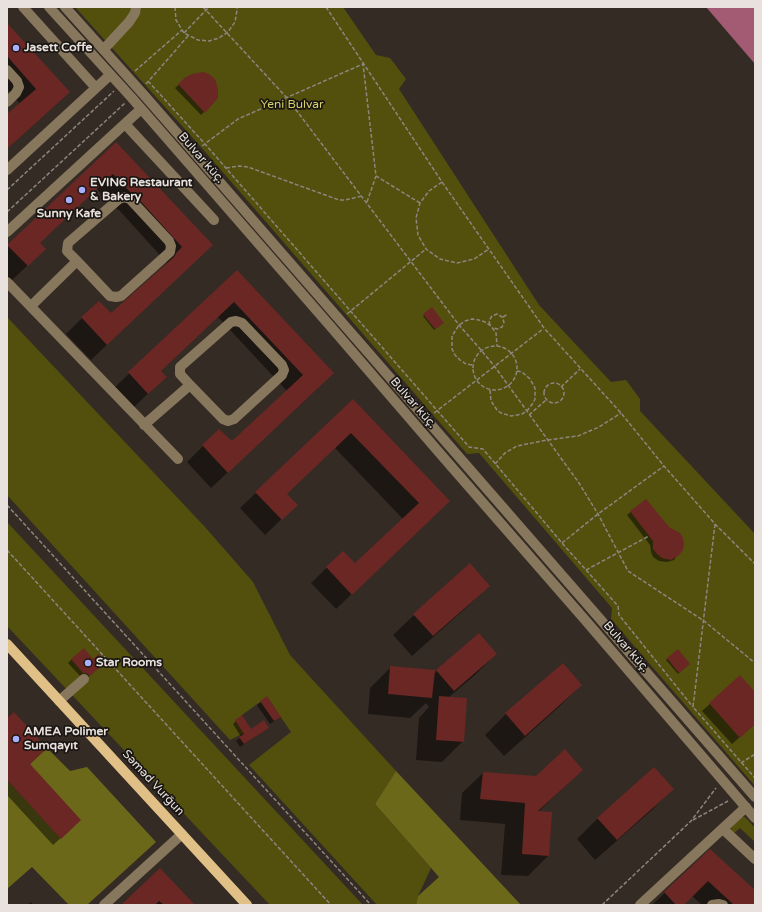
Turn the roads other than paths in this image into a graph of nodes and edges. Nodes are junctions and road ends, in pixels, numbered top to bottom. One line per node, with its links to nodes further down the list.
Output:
1 (23, 7): 8 (street)
2 (49, 7): 7 (street, Bulvar küç.)
3 (65, 7): 5 (street, Bulvar küç.)
4 (136, 7): 5 (street)
5 (104, 49): 20 (street, Bulvar küç.)
6 (7, 70): 9 (street)
7 (110, 75): 8 (street); 10 (street, Bulvar küç.)
8 (96, 88): 12 (street)
9 (7, 102)
10 (141, 109): 11 (street); 21 (street, Bulvar küç.)
11 (125, 124): 13 (street); 14 (street)
12 (7, 170)
13 (214, 220)
14 (7, 232)
15 (77, 261): 15 (street); 17 (street)
16 (7, 282): 17 (street)
17 (31, 306): 19 (street)
18 (190, 385): 18 (street); 19 (street)
19 (144, 425): 22 (street)
20 (452, 449): 21 (street); 23 (street, Bulvar küç.)
21 (443, 457): 24 (street, Bulvar küç.)
22 (178, 459)
23 (595, 613): 24 (street); 28 (street, Bulvar küç.)
24 (586, 621): 29 (street, Bulvar küç.)
25 (7, 644): 27 (main road, Səməd Vurğun)
26 (84, 679): 27 (street)
27 (59, 701): 32 (main road, Səməd Vurğun)
28 (755, 797)
29 (746, 807): 30 (street, Bulvar küç.); 31 (street)
30 (755, 818)
31 (723, 829): 33 (street); 34 (street)
32 (182, 834): 35 (street); 36 (main road, Səməd Vurğun)
33 (755, 859)
34 (646, 903)
35 (104, 905)
36 (247, 905)
37 (712, 905): 38 (street)
38 (723, 905)

